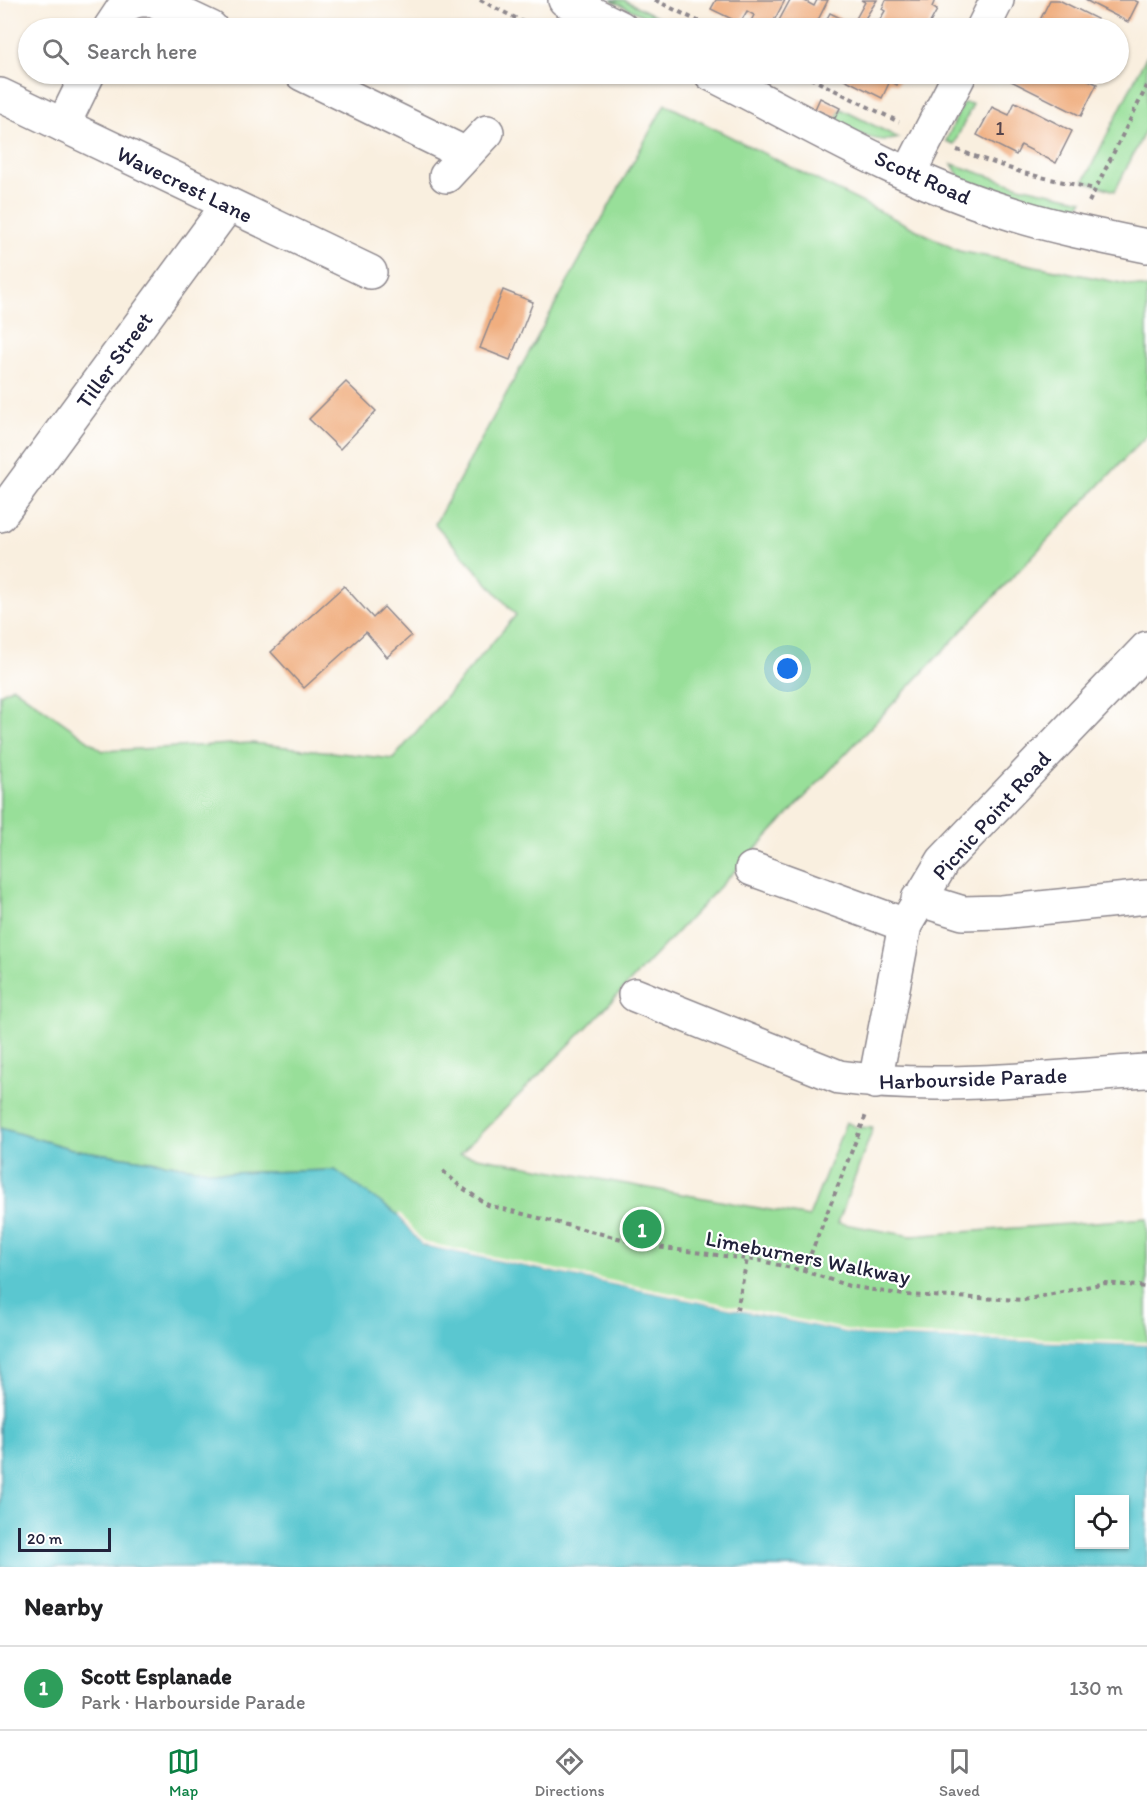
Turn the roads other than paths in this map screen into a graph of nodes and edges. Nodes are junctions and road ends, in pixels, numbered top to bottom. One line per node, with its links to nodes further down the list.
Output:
1 (140, 0): 5 (street)
2 (144, 0): 6 (street)
3 (565, 0): 7 (street)
4 (997, 0): 8 (street)
5 (117, 18)
6 (190, 18)
7 (601, 18)
8 (987, 18)
9 (83, 84): 14 (street)
10 (322, 84): 15 (street)
11 (731, 84): 16 (street, Scott Road)
12 (955, 84): 16 (street)
13 (0, 95): 14 (street, Wavecrest Lane)
14 (63, 125): 17 (street, Wavecrest Lane)
15 (466, 154)
16 (909, 173): 18 (street, Scott Road)
17 (228, 205): 19 (street, Wavecrest Lane); 20 (street, Tiller Street)
18 (1147, 246)
19 (370, 272)
20 (0, 515)
21 (1147, 648): 24 (street, Picnic Point Road)
22 (752, 869): 24 (street)
23 (1147, 897): 24 (street)
24 (911, 912): 27 (street, Picnic Point Road)
25 (635, 995): 27 (street, Harbourside Parade)
26 (1147, 1071): 27 (street, Harbourside Parade)
27 (875, 1082)

